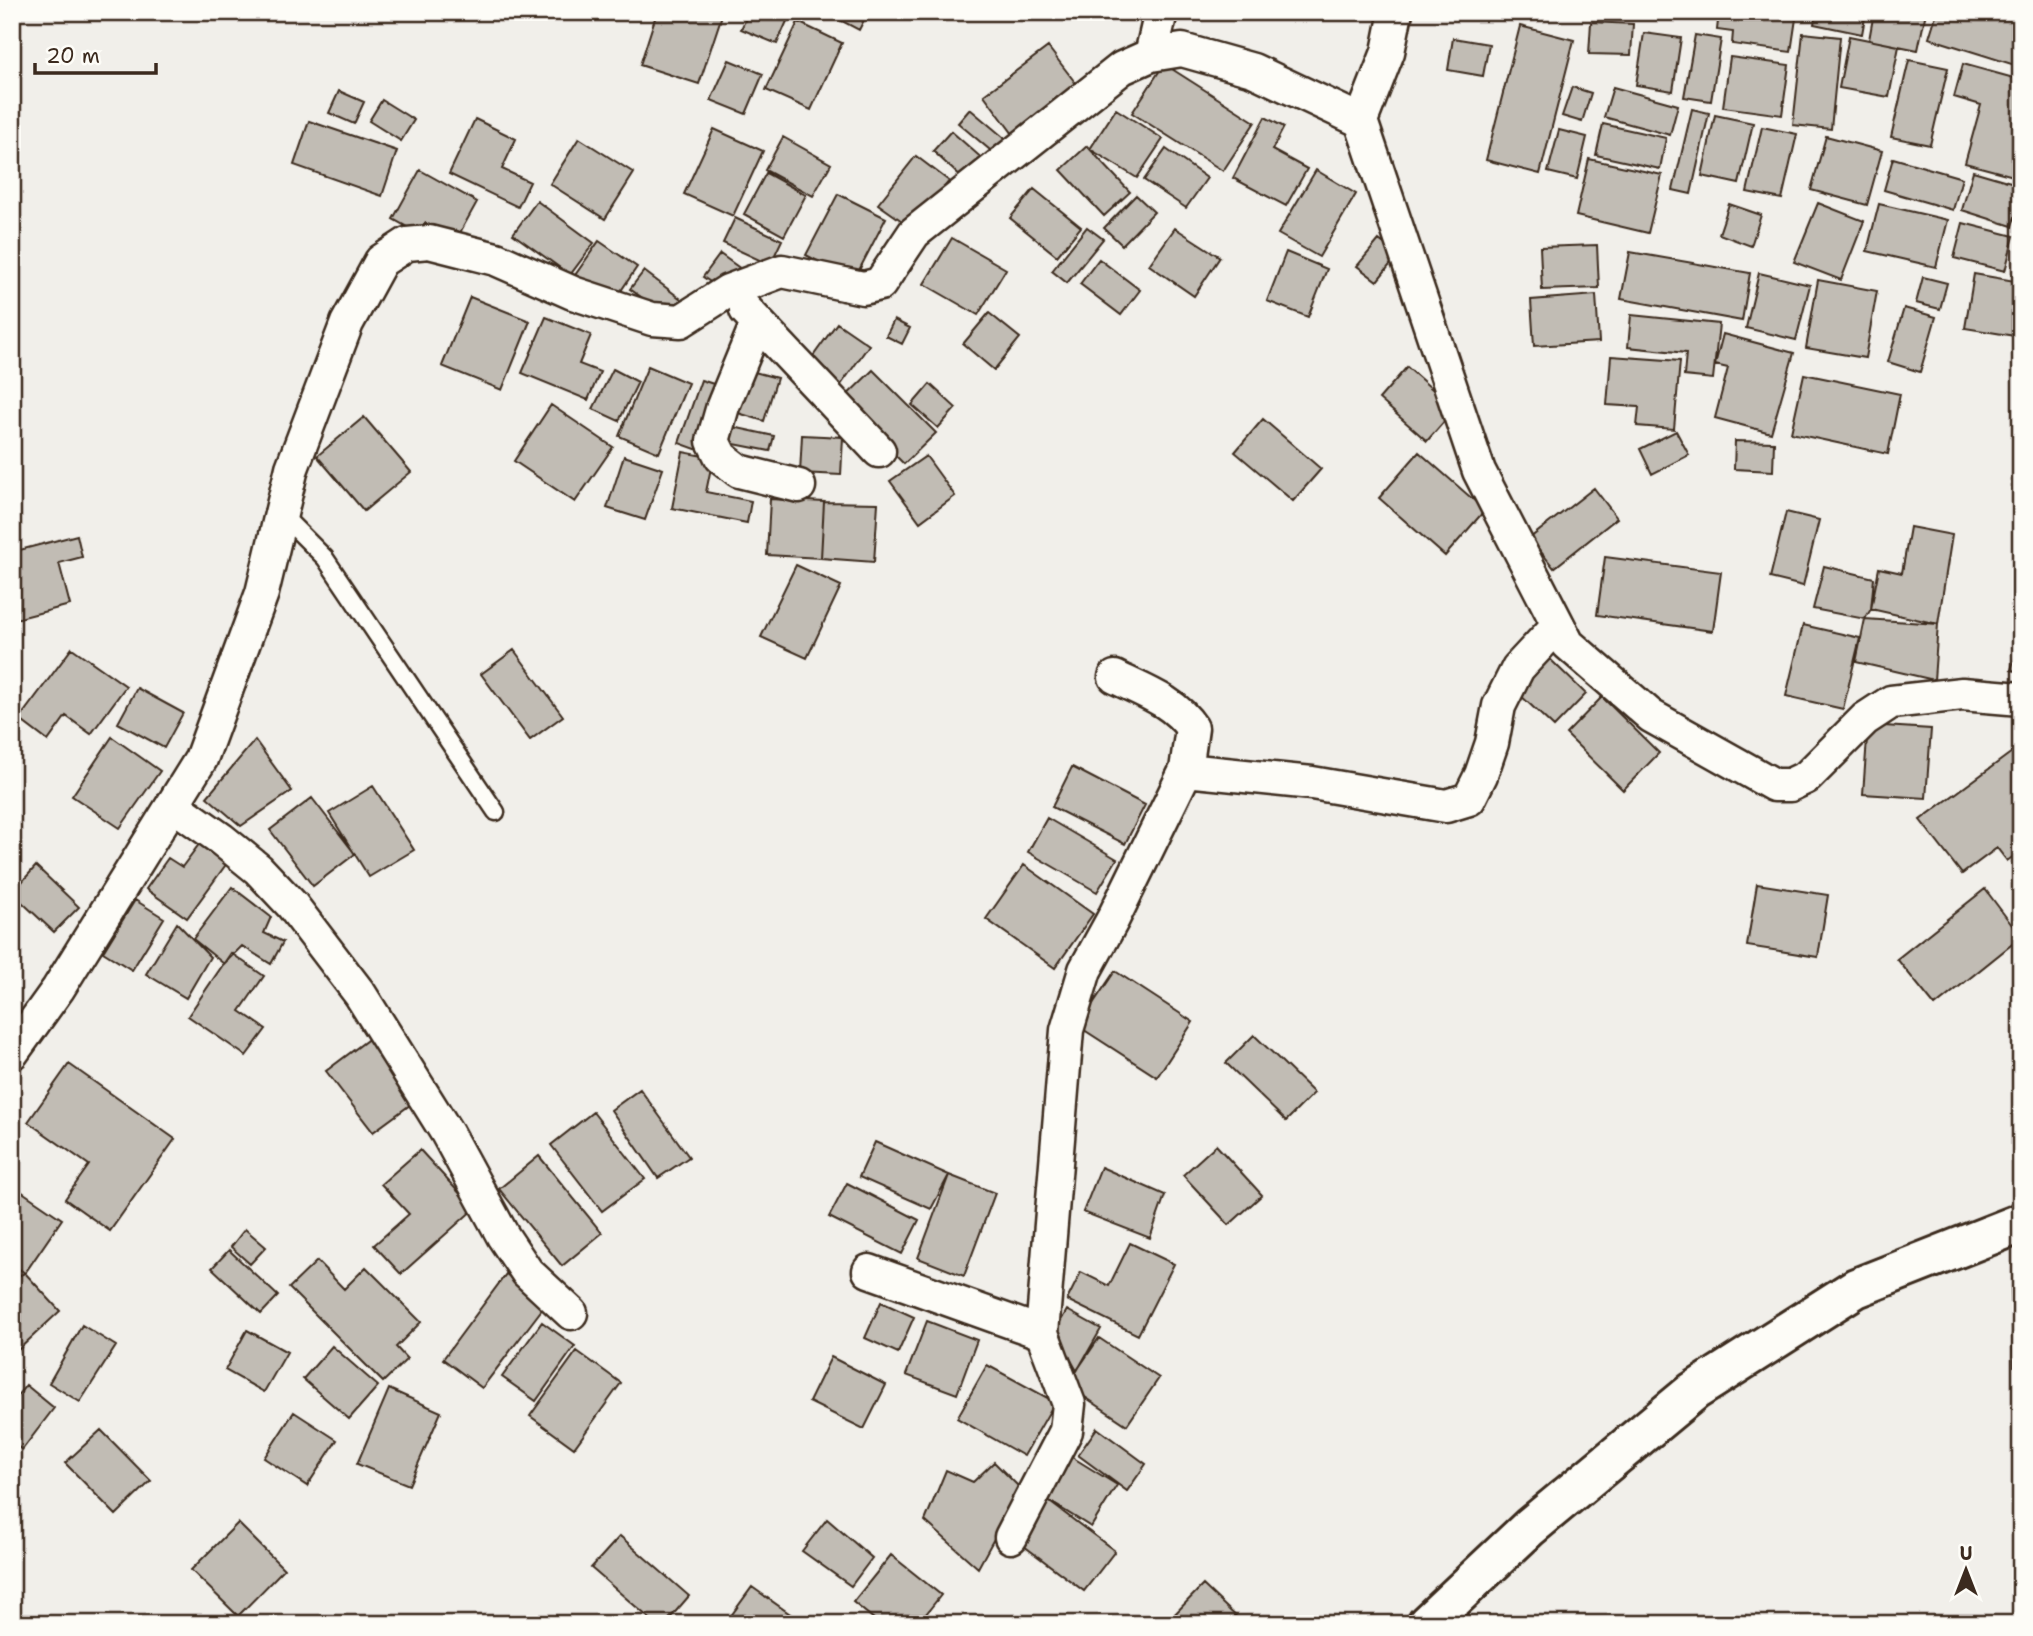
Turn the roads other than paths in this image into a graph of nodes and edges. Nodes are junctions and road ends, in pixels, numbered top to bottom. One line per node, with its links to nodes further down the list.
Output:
1 (1161, 12): 3 (street)
2 (1396, 12): 4 (street)
3 (1151, 55): 4 (street); 5 (street)
4 (1361, 121): 10 (street)
5 (728, 291): 6 (street); 9 (street)
6 (757, 323): 7 (street); 8 (street)
7 (879, 451)
8 (799, 486)
9 (281, 514): 14 (street); 15 (lane)
10 (1558, 625): 12 (street); 13 (street)
11 (1115, 677): 13 (street)
12 (2021, 699)
13 (1185, 770): 20 (street)
14 (173, 805): 16 (street); 19 (street)
15 (496, 812)
16 (12, 1053)
17 (2021, 1223): 22 (street)
18 (869, 1271): 20 (street)
19 (571, 1313)
20 (1042, 1333): 21 (street)
21 (1011, 1536)
22 (1427, 1624)

